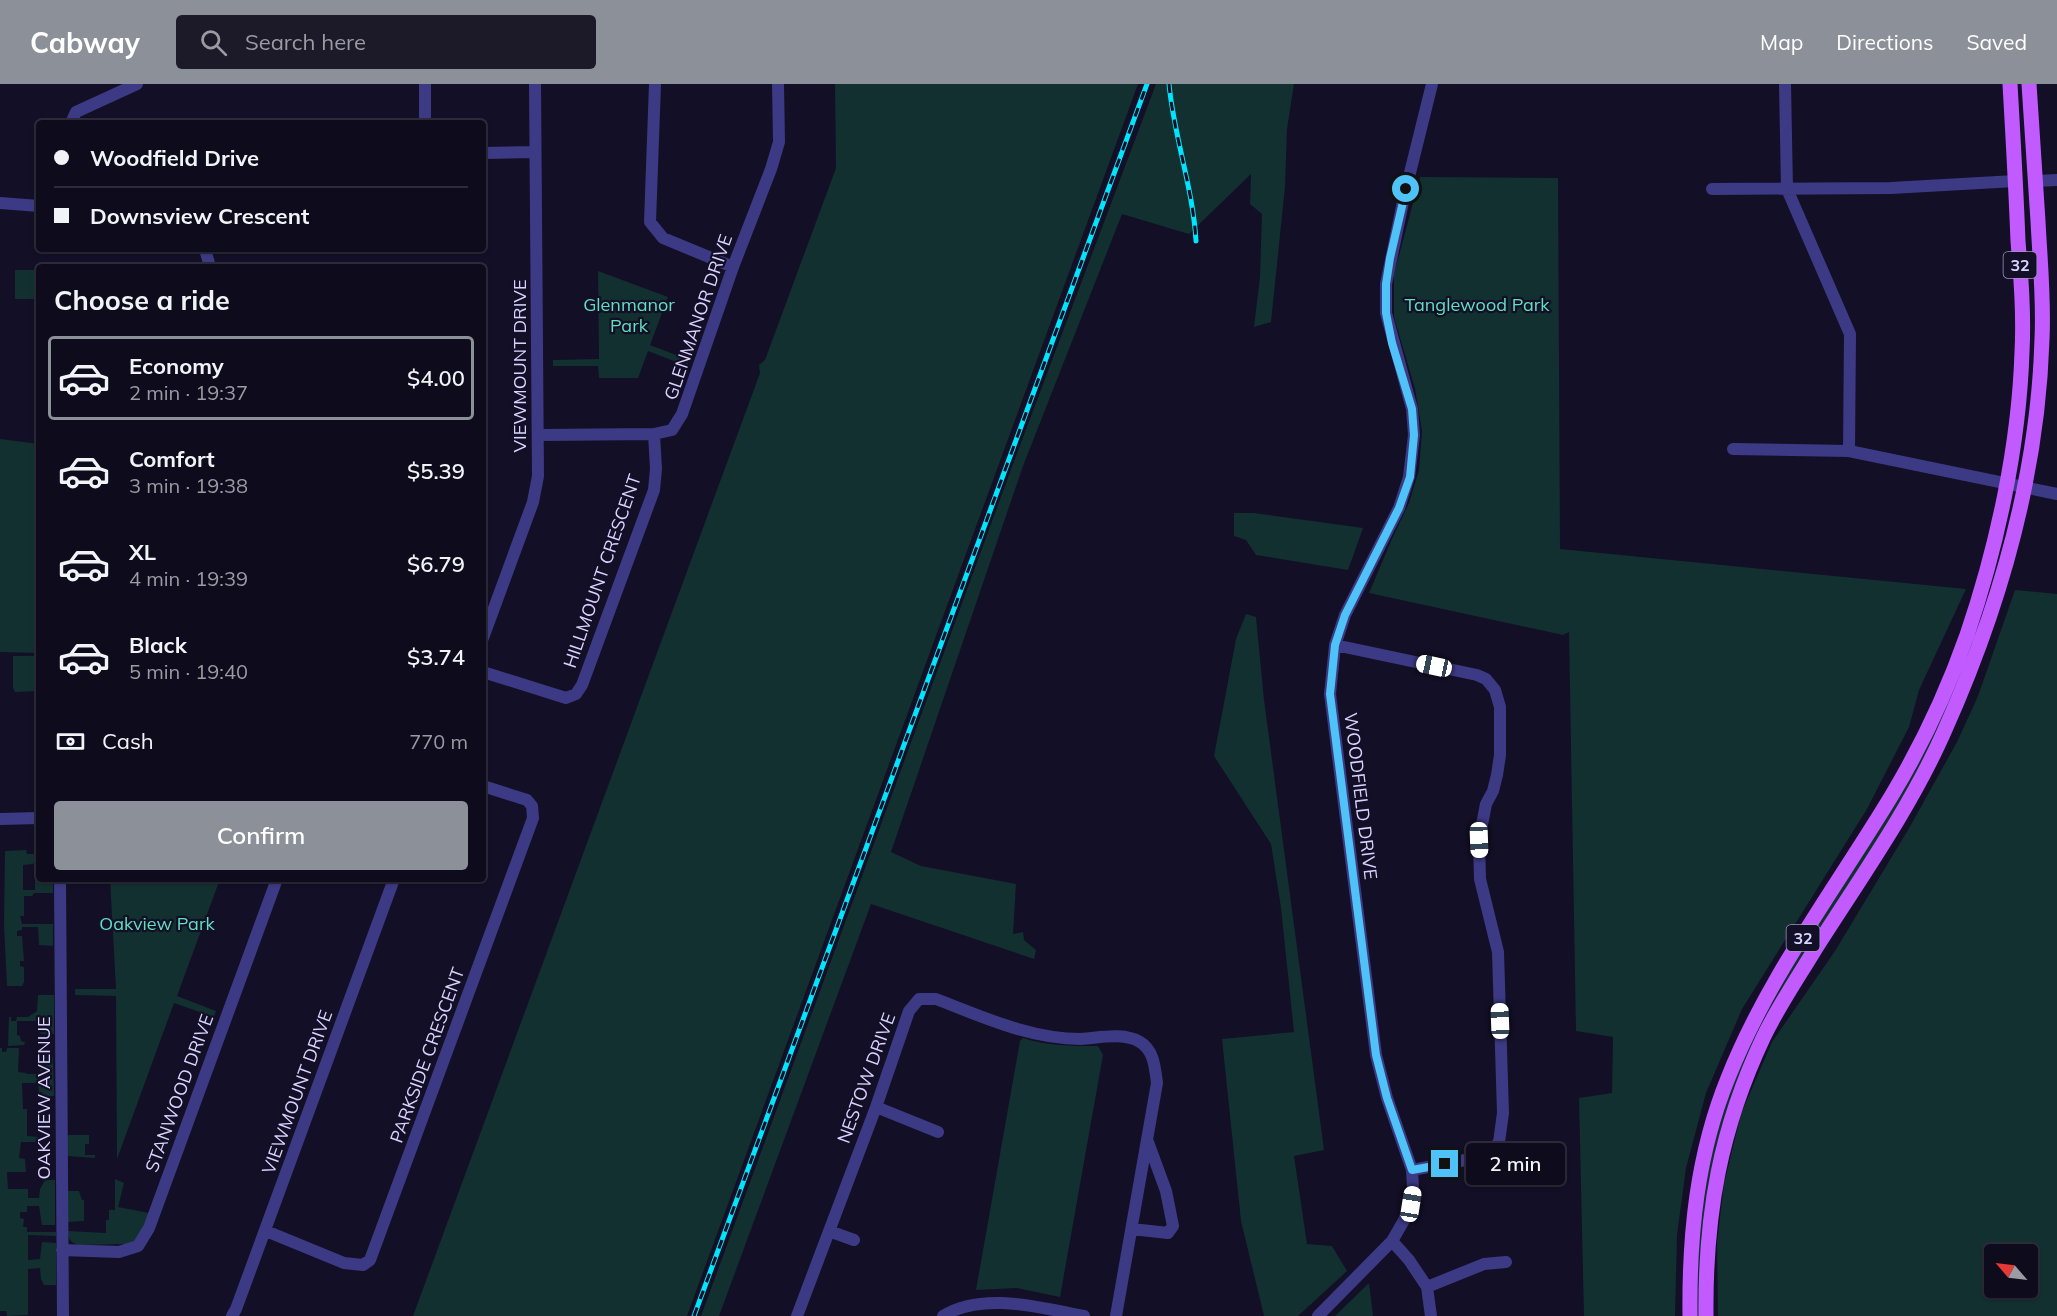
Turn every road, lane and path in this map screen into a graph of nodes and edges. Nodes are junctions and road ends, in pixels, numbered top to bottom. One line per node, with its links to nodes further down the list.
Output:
1 (425, 84): 11 (street)
2 (535, 84): 13 (street, VIEWMOUNT DRIVE)
3 (655, 84): 21 (street)
4 (778, 84): 21 (street, GLENMANOR DRIVE)
5 (1432, 84): 30 (street, WOODFIELD DRIVE)
6 (1785, 84): 18 (street)
7 (2010, 84): 15 (main road, 32)
8 (2029, 84): 16 (main road, 32)
9 (134, 85): 10 (street)
10 (72, 120)
11 (425, 120)
12 (486, 153): 13 (street)
13 (535, 153): 23 (street, VIEWMOUNT DRIVE)
14 (2057, 180): 16 (street)
15 (2015, 181): 16 (main road); 18 (street); 26 (main road, 32)
16 (2036, 181): 27 (main road, 32)
17 (1712, 189): 18 (street)
18 (1787, 189): 25 (street)
19 (0, 203): 20 (street)
20 (36, 206)
21 (734, 267): 22 (street, GLENMANOR DRIVE)
22 (654, 434): 23 (street, GLENMANOR DRIVE); 31 (street, HILLMOUNT CRESCENT)
23 (539, 435): 29 (street, VIEWMOUNT DRIVE)
24 (1733, 449): 25 (street)
25 (1849, 451): 26 (street)
26 (2007, 483): 27 (street); 58 (main road, 32)
27 (2025, 487): 28 (street); 59 (main road, 32)
28 (2057, 494)
29 (486, 630)
30 (1335, 645): 41 (street, WOODFIELD DRIVE); 41 (street)
31 (486, 673)
32 (486, 787): 43 (street, PARKSIDE CRESCENT)
33 (36, 818): 34 (street)
34 (0, 819)
35 (60, 882): 47 (street, OAKVIEW AVENUE)
36 (276, 882): 47 (street, STANWOOD DRIVE)
37 (393, 882): 43 (street, VIEWMOUNT DRIVE)
38 (876, 1107): 39 (street); 40 (street, NESTOW DRIVE); 44 (street, NESTOW DRIVE)
39 (938, 1132)
40 (1148, 1142): 42 (street, NESTOW DRIVE); 42 (street, NESTOW DRIVE)
41 (1412, 1170): 46 (street, WOODFIELD DRIVE)
42 (1132, 1229): 55 (street, NESTOW DRIVE)
43 (266, 1231): 51 (street, VIEWMOUNT DRIVE)
44 (829, 1231): 45 (street); 52 (street, NESTOW DRIVE)
45 (854, 1240)
46 (1392, 1241): 49 (street); 56 (street, WOODFIELD DRIVE)
47 (62, 1250): 50 (street, OAKVIEW AVENUE)
48 (1506, 1262): 49 (street)
49 (1427, 1287): 57 (street)
50 (63, 1316)
51 (231, 1316)
52 (797, 1316)
53 (943, 1316): 54 (street)
54 (1084, 1316)
55 (1116, 1316)
56 (1318, 1316)
57 (1431, 1316)
58 (1690, 1316)
59 (1706, 1316)

